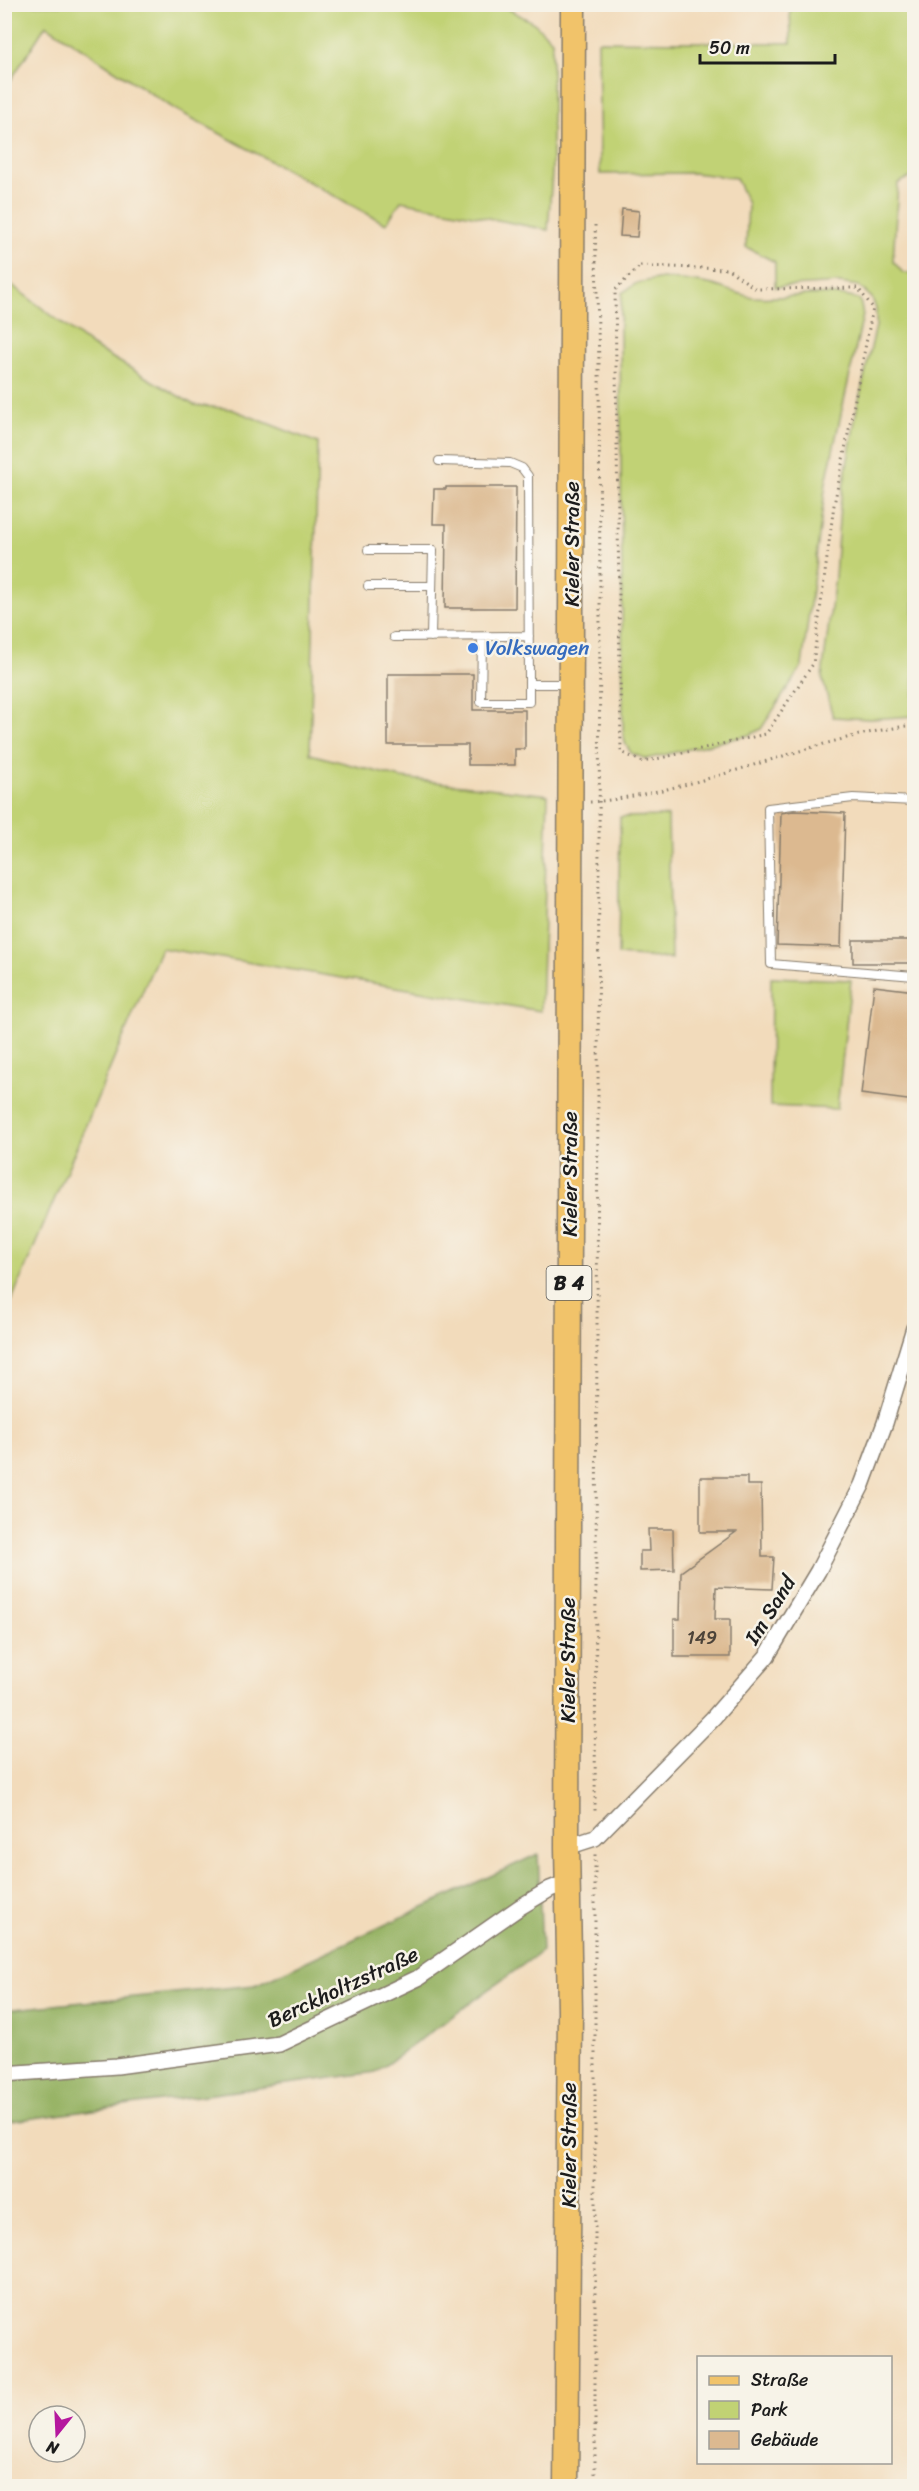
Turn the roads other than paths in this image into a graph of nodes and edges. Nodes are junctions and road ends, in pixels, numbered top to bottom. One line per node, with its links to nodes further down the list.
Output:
1 (573, 4): 11 (main road, Kieler Straße / B 4)
2 (439, 461): 6 (lane)
3 (368, 550): 5 (lane)
4 (368, 586): 5 (lane)
5 (432, 586): 8 (lane)
6 (530, 636): 9 (lane); 10 (lane)
7 (394, 637): 8 (lane)
8 (432, 637): 9 (lane)
9 (482, 638): 10 (lane)
10 (530, 684): 11 (lane)
11 (571, 684): 15 (main road, Kieler Straße / B 4)
12 (915, 801): 13 (lane)
13 (915, 976)
14 (914, 1332): 15 (street, Im Sand)
15 (567, 1847): 16 (main road, Kieler Straße / B 4)
16 (568, 1882): 17 (street, Berckholtzstraße); 18 (main road, Kieler Straße / B 4)
17 (4, 2074)
18 (566, 2487)

